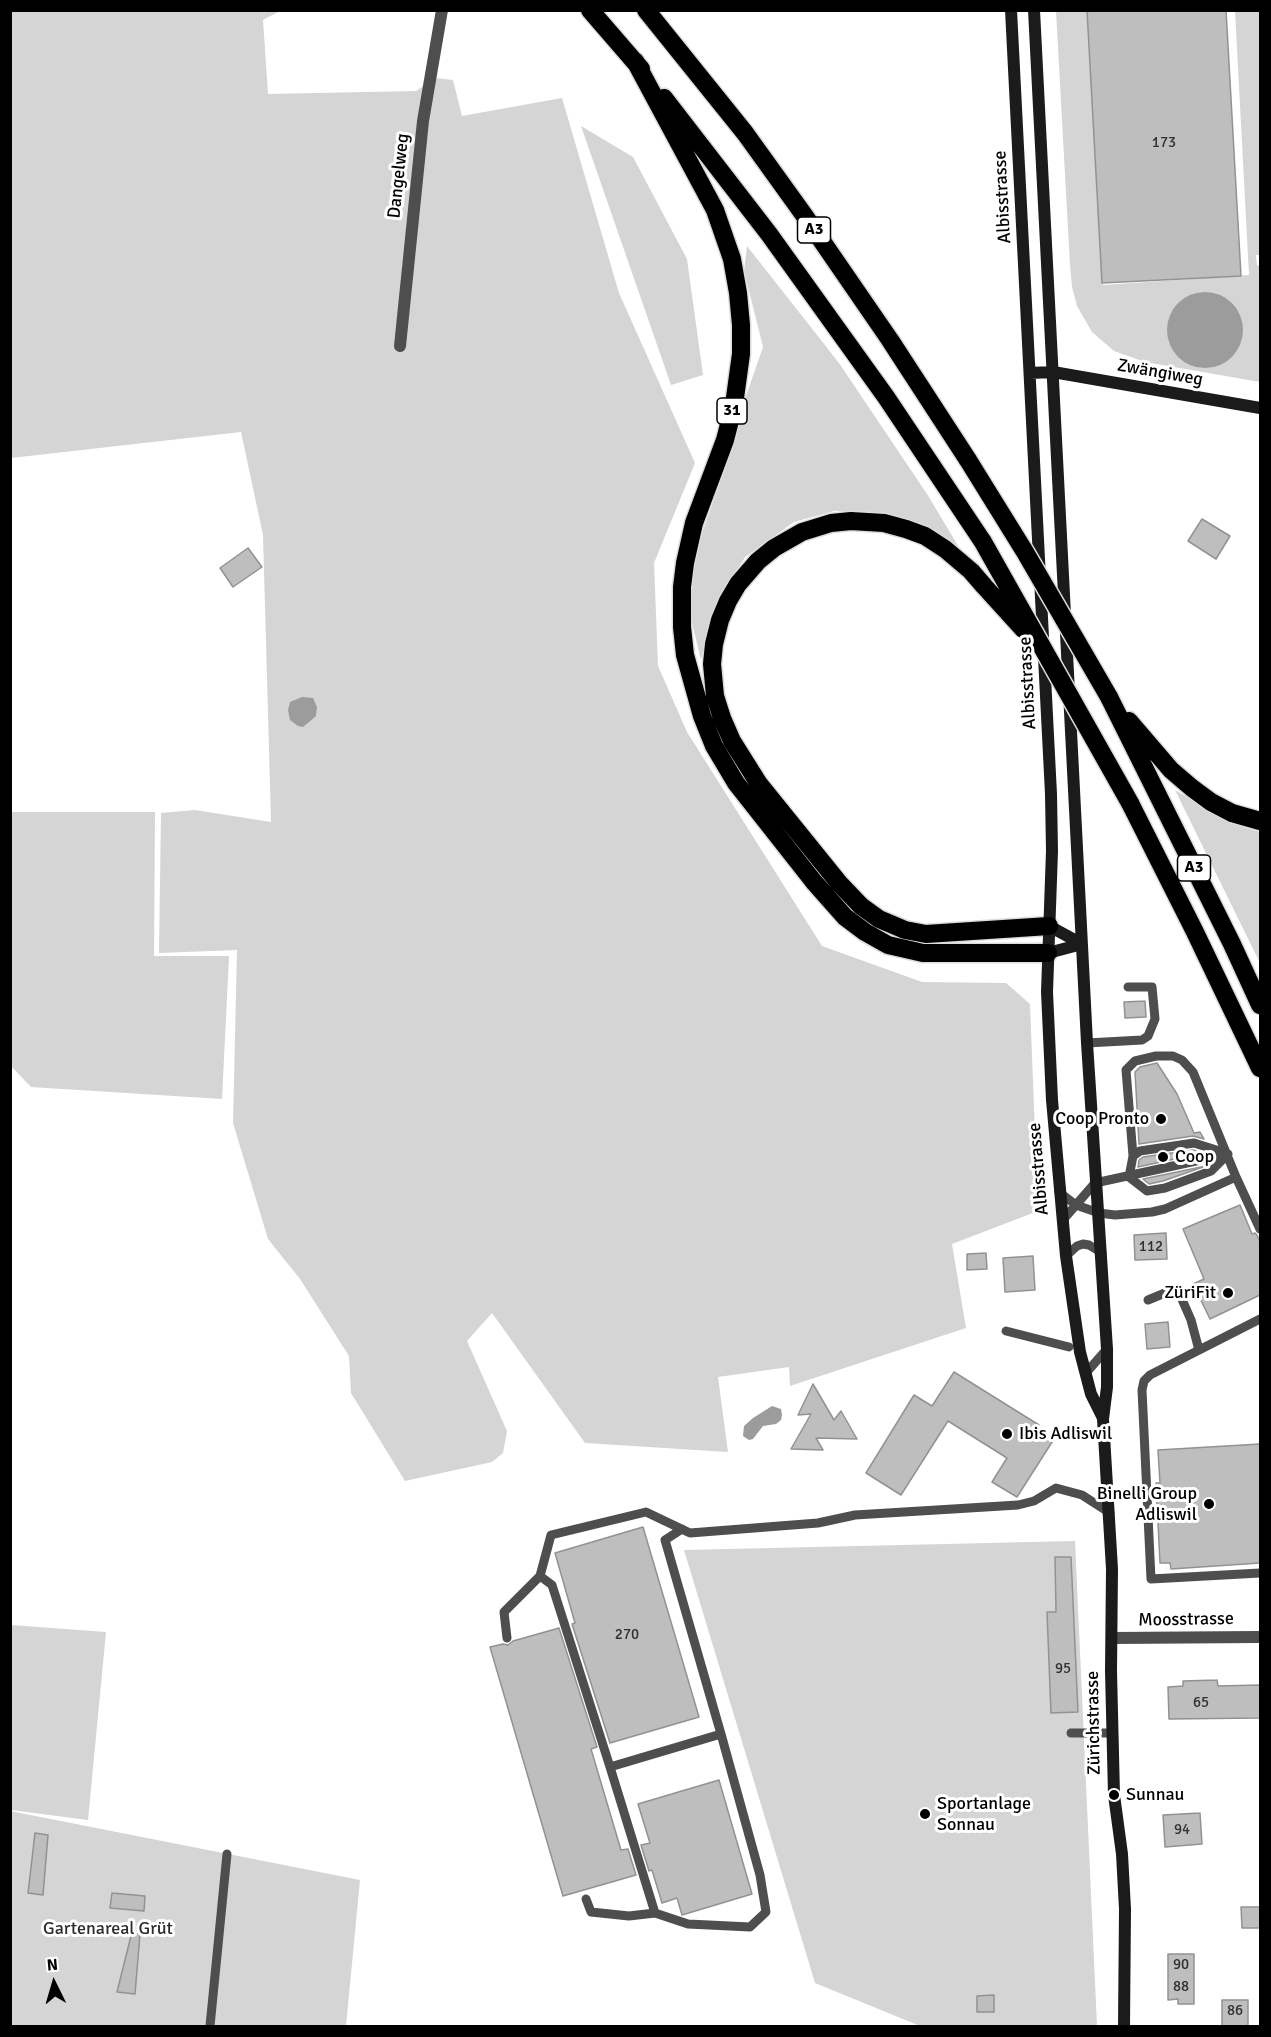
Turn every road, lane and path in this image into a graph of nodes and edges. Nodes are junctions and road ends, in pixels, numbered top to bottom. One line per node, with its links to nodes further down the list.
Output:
1 (442, 10): 7 (street, Dangelweg)
2 (590, 10): 6 (highway, A3)
3 (646, 10): 12 (highway, A3, bridge)
4 (1011, 10): 9 (main road, Albisstrasse)
5 (1034, 10): 8 (main road)
6 (634, 61): 11 (highway, A3, bridge); 16 (highway, 31)
7 (400, 346)
8 (1053, 372): 9 (main road, Zwängiweg); 10 (main road, Zwängiweg); 15 (main road)
9 (1030, 374): 14 (main road, Albisstrasse)
10 (1260, 408)
11 (1049, 658): 14 (highway, bridge); 20 (highway, A3, bridge)
12 (1125, 724): 13 (highway); 18 (highway, A3)
13 (1260, 821)
14 (1049, 926): 15 (main road); 16 (main road, Albisstrasse)
15 (1082, 944): 16 (main road); 19 (main road)
16 (1048, 953): 26 (main road, Albisstrasse)
17 (1128, 987): 19 (lane)
18 (1260, 1005)
19 (1087, 1043): 25 (main road)
20 (1260, 1068)
21 (1228, 1154): 22 (lane); 22 (lane); 23 (lane); 23 (lane); 24 (lane)
22 (1133, 1156): 23 (lane)
23 (1129, 1177): 25 (lane)
24 (1236, 1177): 28 (lane); 30 (lane)
25 (1095, 1184): 27 (lane); 28 (main road)
26 (1059, 1192): 27 (lane); 29 (main road, Albisstrasse)
27 (1076, 1205): 28 (lane); 29 (lane)
28 (1099, 1213): 31 (main road)
29 (1062, 1221): 32 (main road, Albisstrasse)
30 (1260, 1229)
31 (1102, 1253): 32 (lane); 37 (main road)
32 (1066, 1256): 36 (main road, Albisstrasse)
33 (1148, 1300): 38 (lane)
34 (1260, 1319): 38 (lane)
35 (1006, 1330): 36 (lane)
36 (1074, 1349): 39 (main road, Zürichstrasse)
37 (1107, 1349): 39 (lane); 40 (main road, Zürichstrasse)
38 (1199, 1350): 43 (lane)
39 (1085, 1374): 40 (main road, Zürichstrasse)
40 (1103, 1419): 41 (main road, Zürichstrasse)
41 (1110, 1513): 42 (lane); 47 (main road, Zürichstrasse)
42 (682, 1529): 44 (lane); 50 (lane)
43 (1260, 1573)
44 (540, 1576): 46 (lane); 51 (lane)
45 (1260, 1637): 47 (street, Moosstrasse)
46 (507, 1638)
47 (1112, 1638): 49 (main road, Zürichstrasse)
48 (1071, 1733): 49 (lane)
49 (1112, 1733): 56 (main road, Zürichstrasse)
50 (721, 1734): 51 (lane); 54 (lane)
51 (610, 1767): 54 (lane)
52 (227, 1854): 55 (lane)
53 (586, 1899): 54 (lane)
54 (655, 1912)
55 (210, 2026)
56 (1124, 2026)

